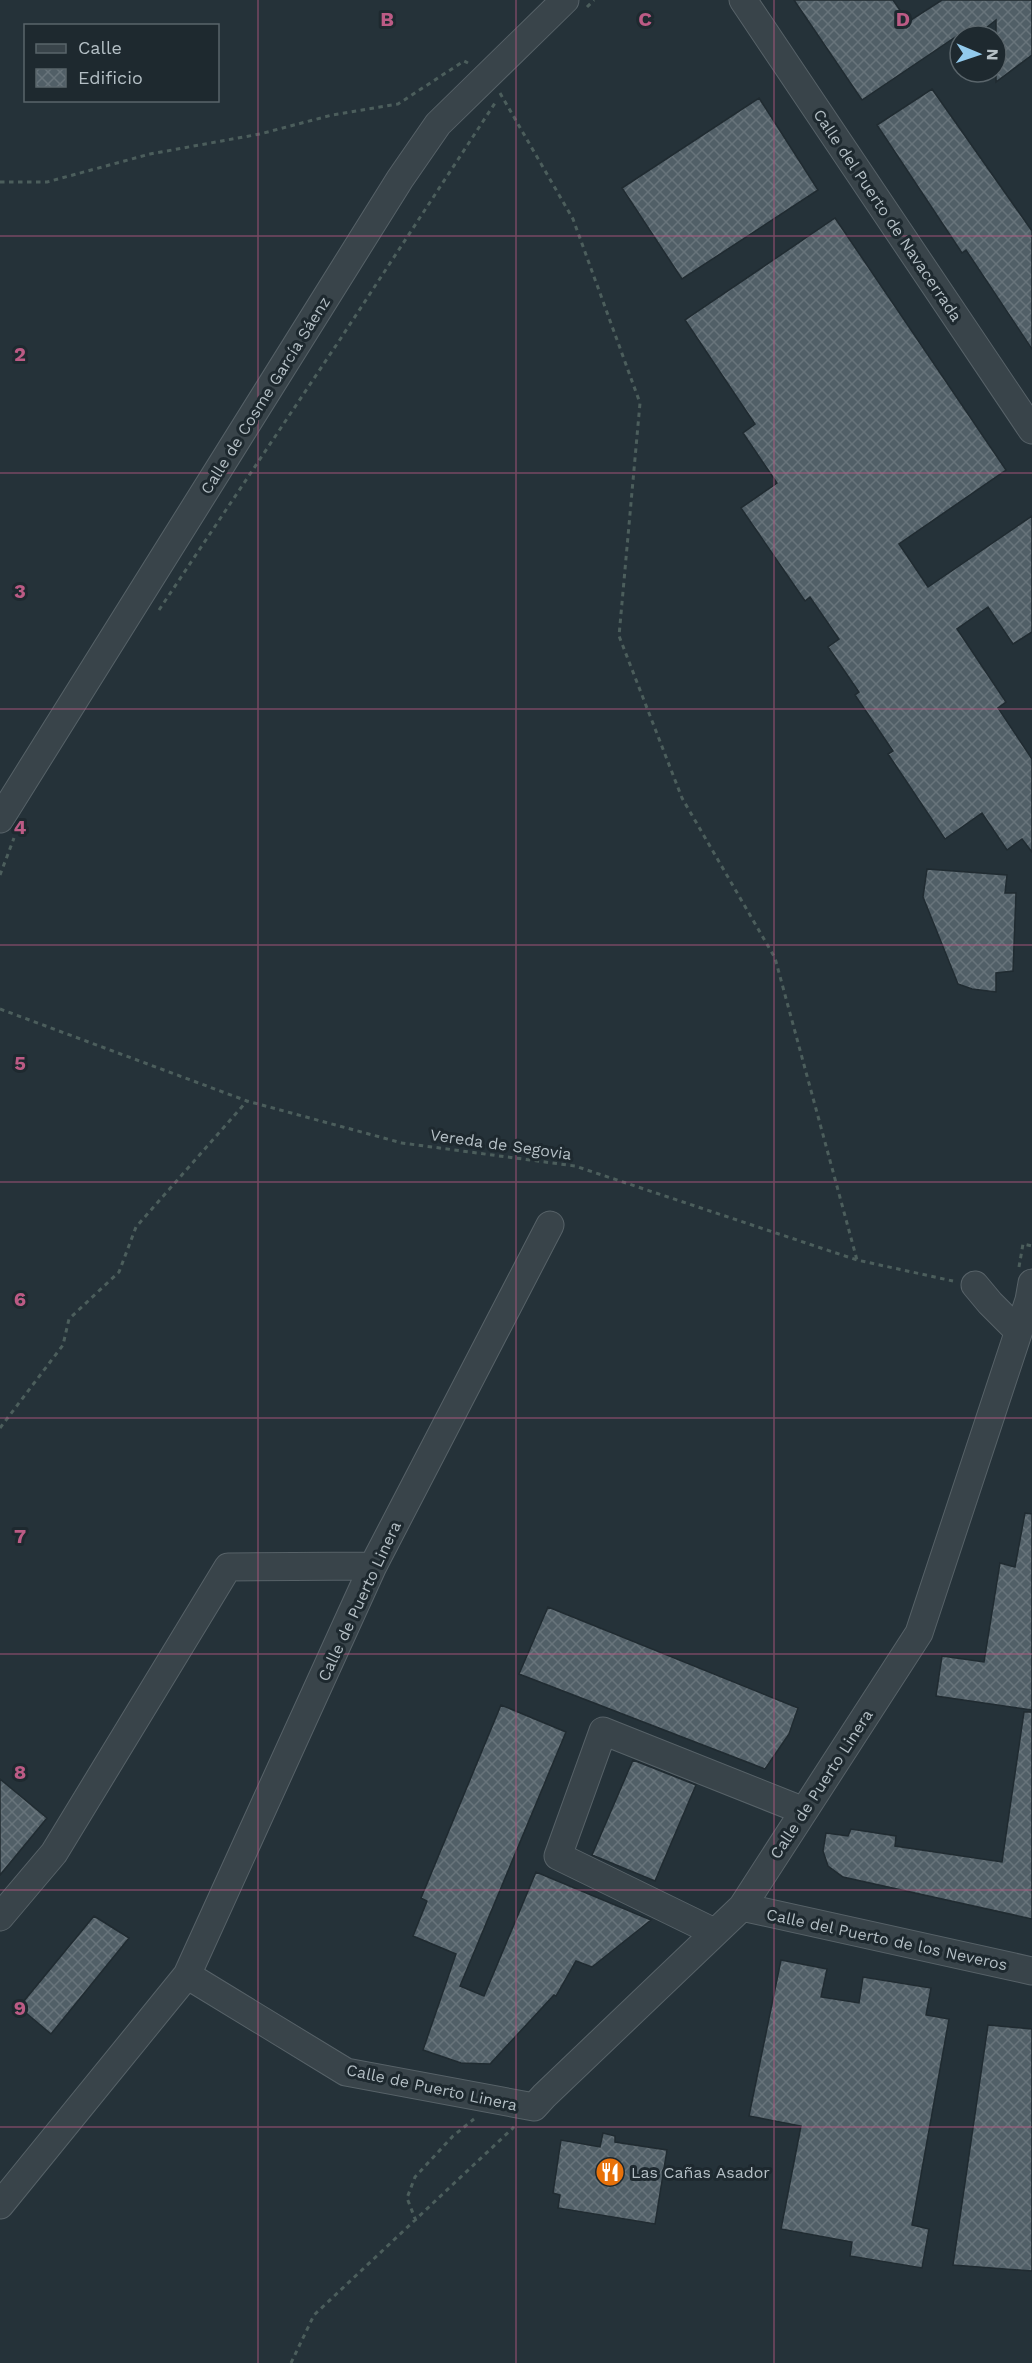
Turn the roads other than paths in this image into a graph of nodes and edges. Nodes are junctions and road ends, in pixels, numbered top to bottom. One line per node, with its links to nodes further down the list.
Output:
1 (743, 0): 3 (street, Calle del Puerto de Navacerrada)
2 (575, 4): 4 (street, Calle de Cosme García Sáenz)
3 (1032, 430)
4 (7, 827)
5 (550, 1225): 9 (street, Calle de Puerto Linera)
6 (975, 1285): 8 (street)
7 (1028, 1289): 8 (street, Calle de Puerto Linera)
8 (1018, 1331): 10 (street, Calle de Puerto Linera)
9 (373, 1566): 12 (street); 15 (street, Calle de Puerto Linera)
10 (804, 1811): 11 (street, Calle de Puerto Linera); 13 (street)
11 (742, 1907): 13 (street, Calle de Puerto Linera); 14 (street, Calle del Puerto de los Neveros)
12 (0, 1917)
13 (714, 1932): 15 (street, Calle de Puerto Linera)
14 (1032, 1971)
15 (187, 1975): 16 (street)
16 (0, 2205)

